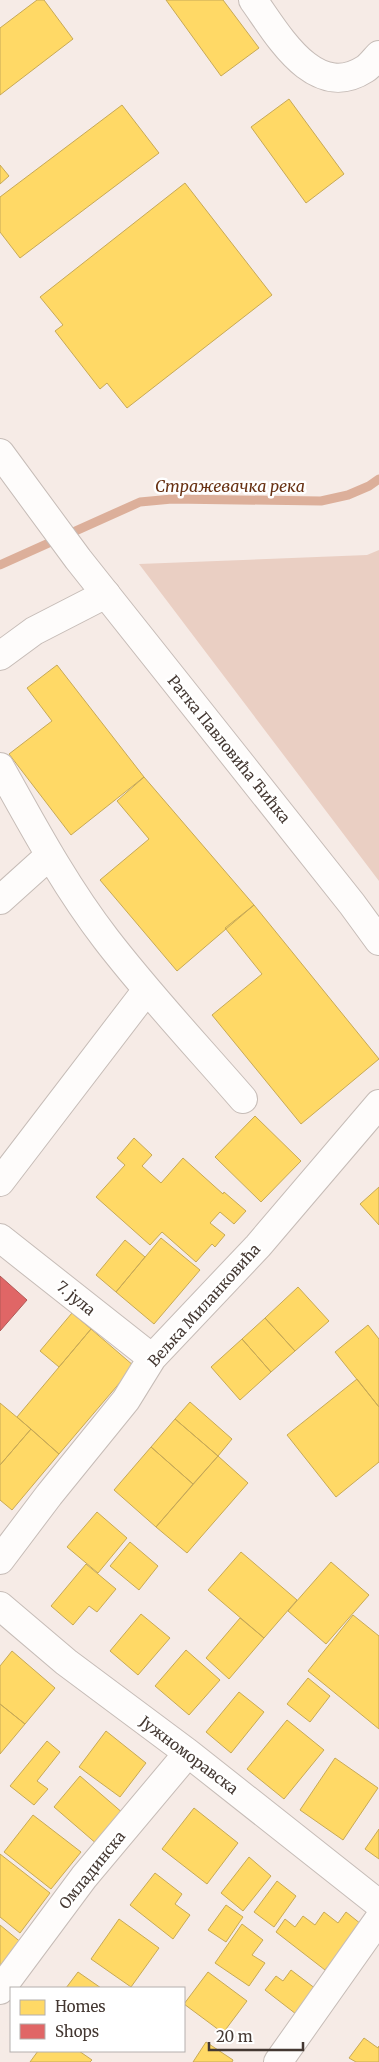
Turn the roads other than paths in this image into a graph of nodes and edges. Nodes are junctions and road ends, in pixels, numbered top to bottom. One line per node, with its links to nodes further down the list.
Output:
1 (253, 0): 2 (street)
2 (379, 55)
3 (0, 453): 4 (street, Ратка Павловића Ћићка)
4 (106, 594): 5 (street); 9 (street, Ратка Павловића Ћићка)
5 (0, 656)
6 (0, 767): 7 (street)
7 (50, 855): 8 (street); 10 (street)
8 (0, 900)
9 (379, 941)
10 (146, 991): 11 (street); 13 (street)
11 (243, 1099)
12 (379, 1104): 15 (street, Вељка Миланковића)
13 (0, 1182)
14 (0, 1238): 15 (street, 7. јула)
15 (152, 1358): 16 (street, Вељка Миланковића)
16 (0, 1560)
17 (0, 1606): 18 (street, Јужноморавска)
18 (188, 1753): 19 (street, Јужноморавска); 21 (street, Омладинска)
19 (379, 1904)
20 (379, 1919): 22 (street)
21 (0, 1990)
22 (278, 2062)

